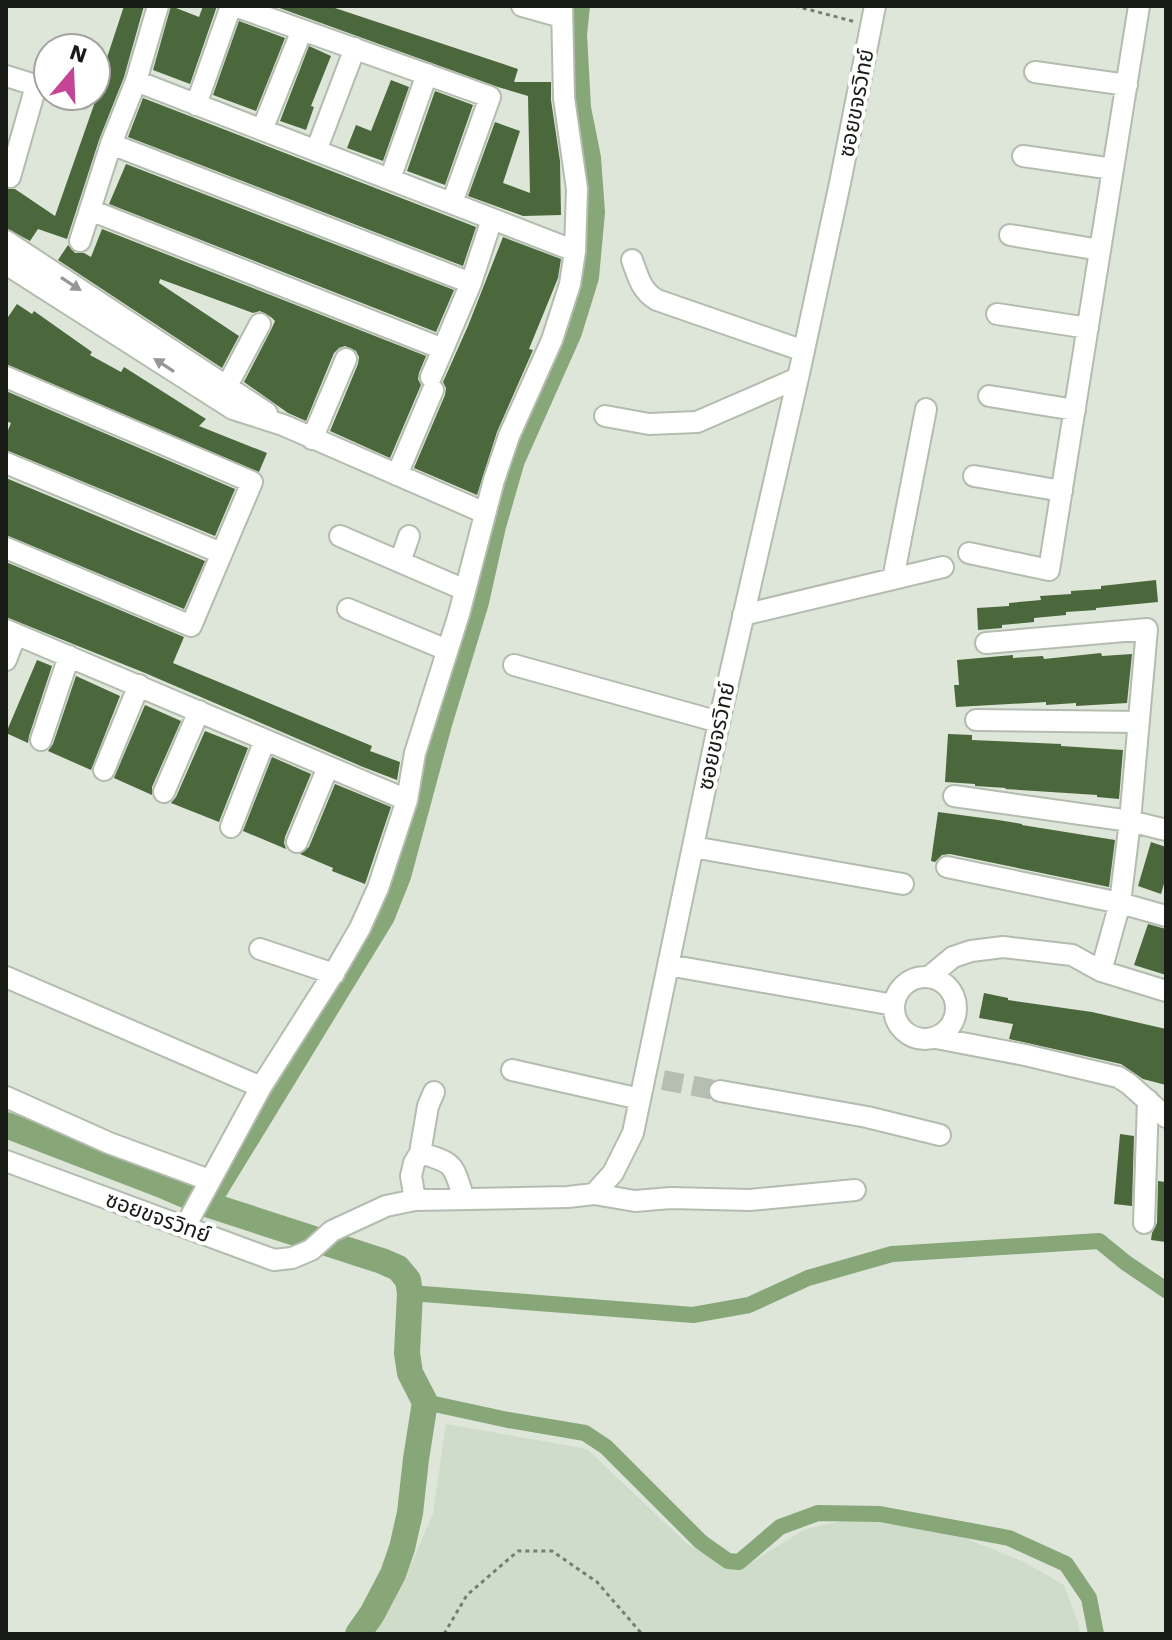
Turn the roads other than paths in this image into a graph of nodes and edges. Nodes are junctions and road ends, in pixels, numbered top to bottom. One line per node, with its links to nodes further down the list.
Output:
1 (158, 6): 12 (street)
2 (233, 6): 7 (street); 15 (street)
3 (522, 6): 5 (street)
4 (1139, 6): 14 (street)
5 (562, 11): 31 (street)
6 (873, 16): 39 (street, ซอยขจรวิทย์)
7 (302, 30): 8 (street); 17 (street)
8 (355, 48): 10 (street); 19 (street)
9 (1035, 72): 14 (street)
10 (427, 74): 23 (street); 24 (street)
11 (6, 76): 13 (street)
12 (136, 81): 15 (street); 18 (street)
13 (32, 85)
14 (1127, 85): 21 (street)
15 (196, 105): 17 (street)
16 (33, 112): 22 (street)
17 (262, 130): 19 (street)
18 (111, 144): 25 (street); 34 (street)
19 (316, 151): 23 (street)
20 (1023, 156): 21 (street)
21 (1113, 169): 30 (street)
22 (10, 177)
23 (390, 179): 24 (street)
24 (452, 203): 26 (street)
25 (90, 210): 29 (street); 38 (street)
26 (492, 219): 31 (street); 34 (street)
27 (1010, 235): 30 (street)
28 (6, 241): 43 (street, one-way to 43)
29 (80, 241)
30 (1100, 250): 37 (street)
31 (575, 251): 54 (street)
32 (632, 260): 39 (street)
33 (6, 264): 48 (street, one-way to 33)
34 (471, 283): 38 (street)
35 (997, 314): 37 (street)
36 (260, 324): 43 (street)
37 (1088, 328): 46 (street)
38 (443, 349): 51 (street)
39 (804, 351): 42 (street, ซอยขจรวิทย์)
40 (346, 359): 49 (street)
41 (6, 377): 58 (street)
42 (798, 378): 47 (street); 65 (street, ซอยขจรวิทย์)
43 (227, 386): 48 (street)
44 (989, 396): 46 (street)
45 (926, 409): 62 (street)
46 (1075, 410): 53 (street)
47 (605, 416)
48 (283, 425): 49 (street)
49 (312, 439): 51 (street)
50 (6, 463): 58 (street)
51 (397, 475): 54 (street)
52 (974, 476): 53 (street)
53 (1062, 491): 59 (street)
54 (485, 513): 63 (street)
55 (340, 536): 60 (street)
56 (409, 536): 60 (street)
57 (6, 548): 58 (street)
58 (221, 553)
59 (969, 553)
60 (400, 562): 63 (street)
61 (943, 567): 62 (street)
62 (893, 579): 65 (street)
63 (465, 590): 68 (street)
64 (348, 609): 68 (street)
65 (743, 615): 75 (street, ซอยขจรวิทย์)
66 (11, 632): 69 (street); 70 (street)
67 (986, 643): 76 (street)
68 (447, 650): 83 (street)
69 (69, 656): 72 (street); 77 (street)
70 (6, 660)
71 (514, 665): 75 (street)
72 (139, 685): 73 (street); 80 (street)
73 (199, 711): 78 (street); 81 (street)
74 (976, 720): 76 (street)
75 (719, 722): 88 (street, ซอยขจรวิทย์)
76 (1139, 722): 84 (street)
77 (41, 740)
78 (265, 740): 79 (street); 85 (street)
79 (328, 767): 83 (street); 87 (street)
80 (104, 770)
81 (164, 792)
82 (954, 796): 84 (street)
83 (407, 800): 96 (street)
84 (1130, 821): 86 (street); 91 (street)
85 (231, 827)
86 (1166, 830)
87 (297, 842)
88 (693, 847): 90 (street); 94 (street, ซอยขจรวิทย์)
89 (947, 867): 91 (street)
90 (903, 884)
91 (1120, 903): 92 (street); 95 (street)
92 (1166, 916)
93 (260, 949): 96 (street)
94 (668, 965): 100 (street); 107 (street, ซอยขจรวิทย์)
95 (1101, 971): 98 (street); 99 (street)
96 (334, 974): 103 (street)
97 (6, 977): 103 (street)
98 (929, 977): 100 (street); 101 (street)
99 (1166, 991)
100 (894, 1005): 101 (street)
101 (936, 1038): 108 (street)
102 (512, 1070): 107 (street)
103 (261, 1087): 112 (street)
104 (720, 1091): 109 (street)
105 (434, 1092): 110 (street)
106 (6, 1097): 112 (street)
107 (640, 1099): 114 (street, ซอยขจรวิทย์)
108 (1161, 1111): 118 (street)
109 (940, 1135)
110 (420, 1153): 115 (street); 116 (street)
111 (6, 1161): 117 (street, ซอยขจรวิทย์)
112 (209, 1180): 117 (street)
113 (855, 1190): 114 (street)
114 (594, 1194): 115 (street)
115 (464, 1199): 116 (street)
116 (415, 1200): 117 (street, ซอยขจรวิทย์)
117 (188, 1221)
118 (1144, 1223)

